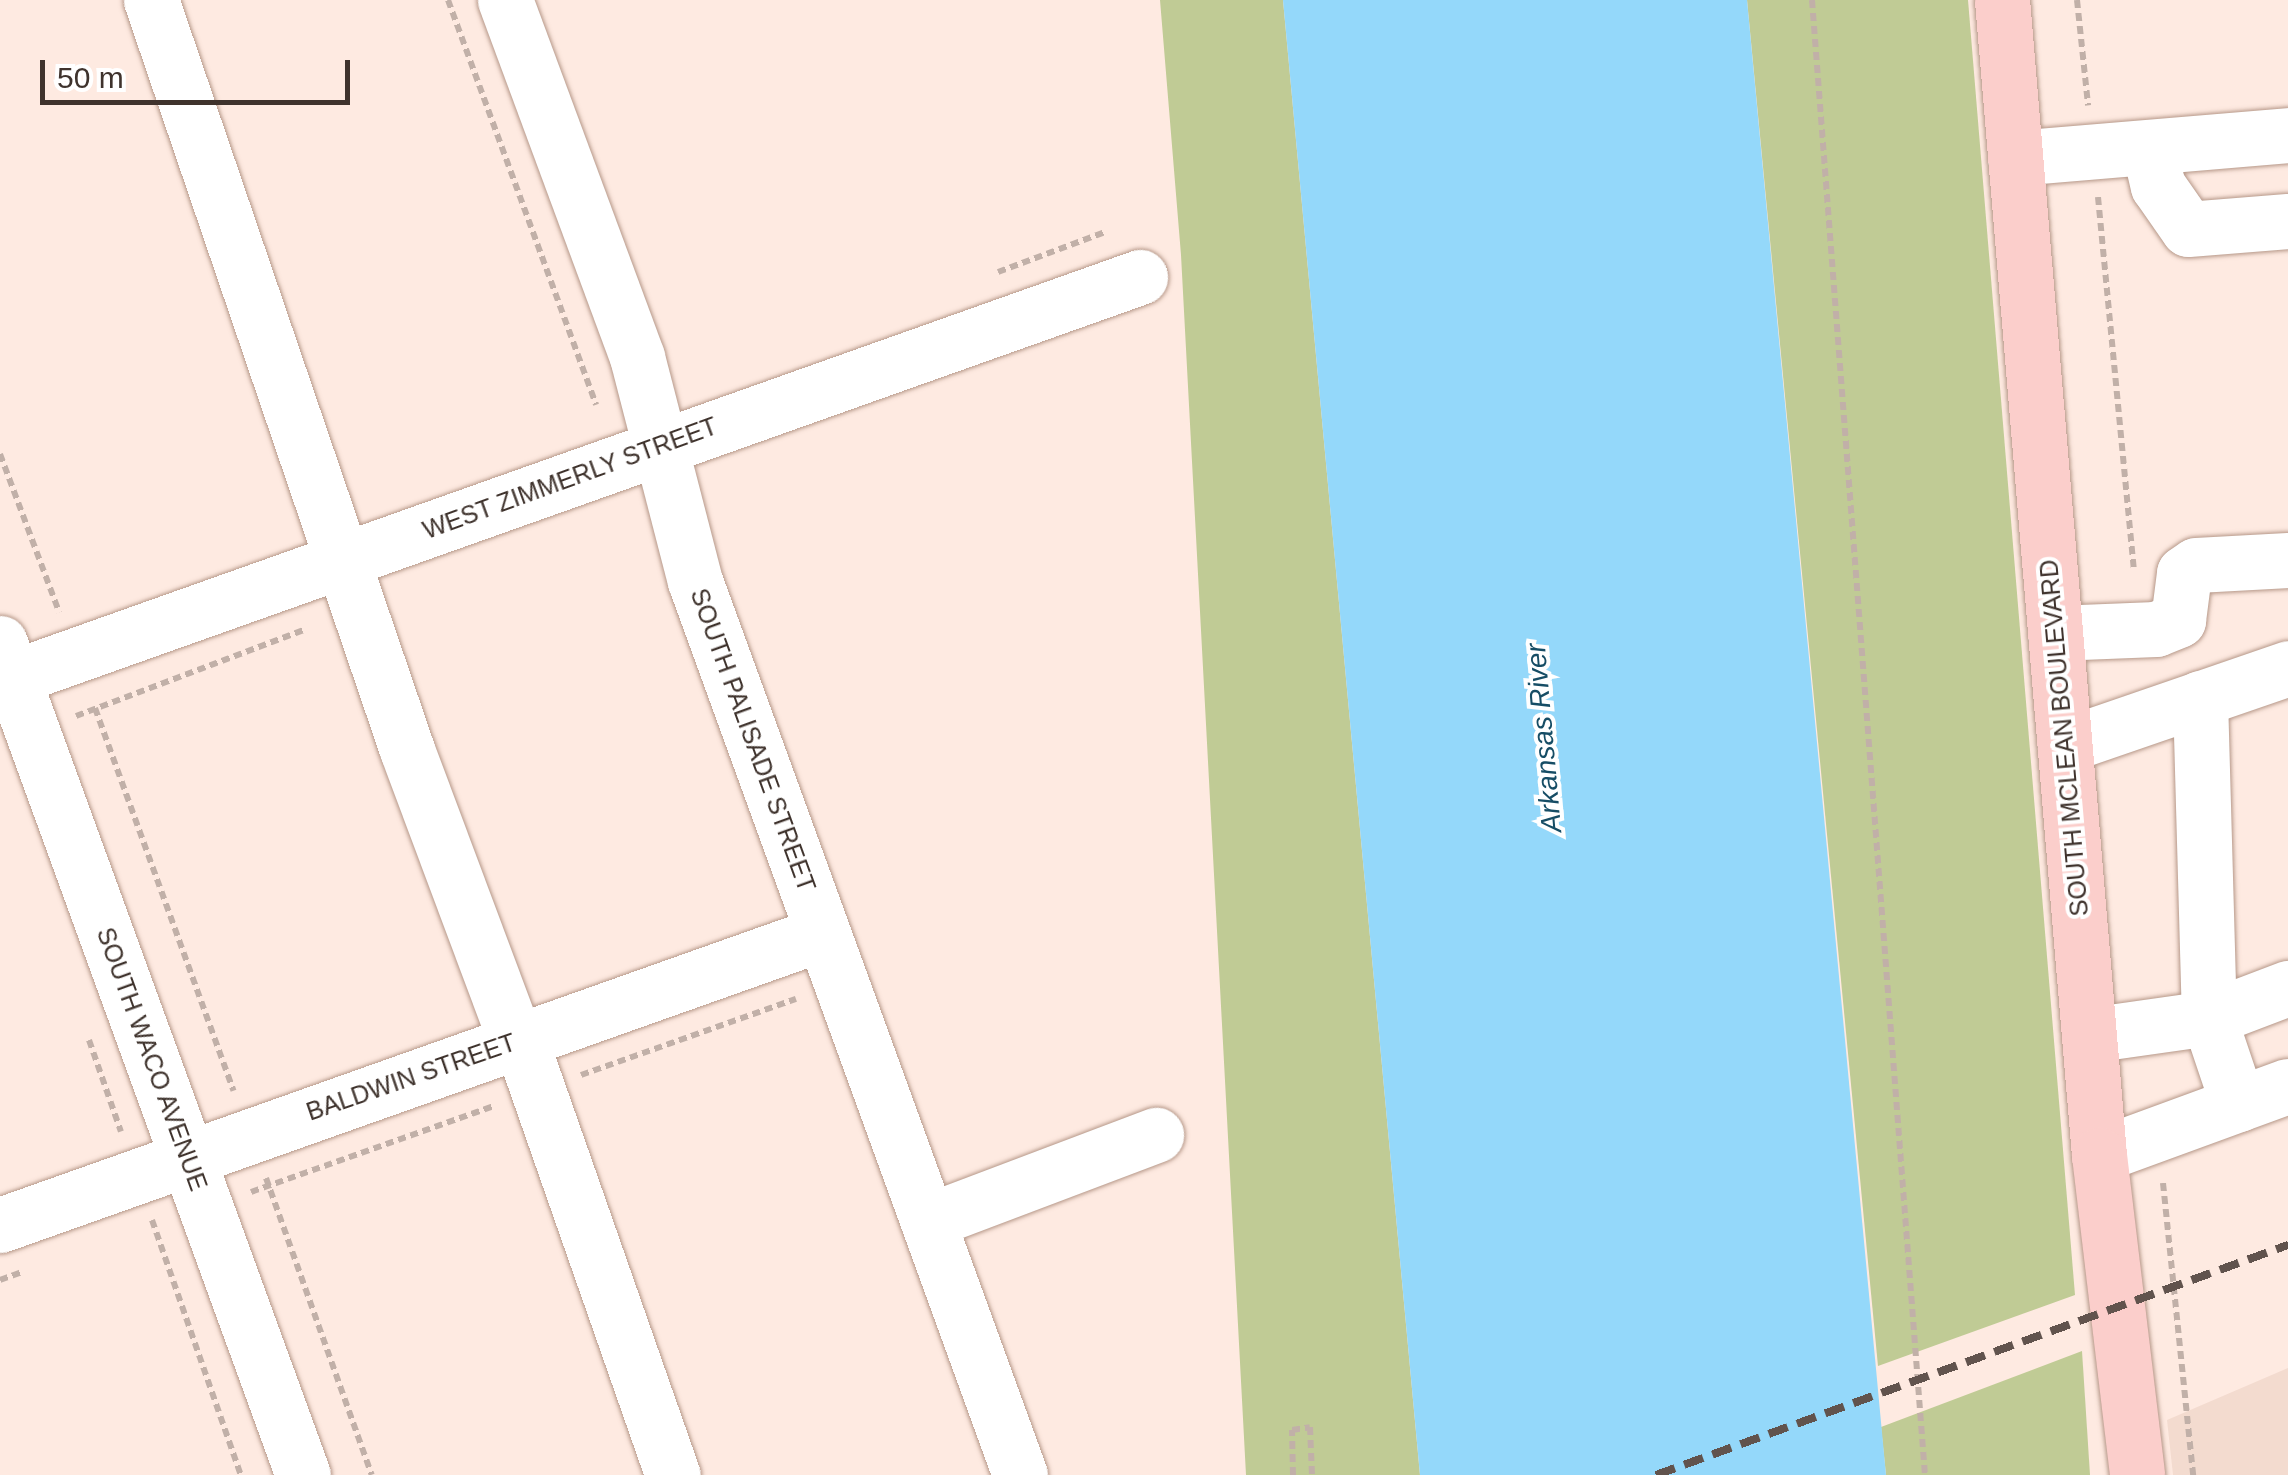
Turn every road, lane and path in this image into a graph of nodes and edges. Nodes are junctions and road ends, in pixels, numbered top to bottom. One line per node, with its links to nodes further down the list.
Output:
1 (151, 0): 13 (street)
2 (448, 0): 11 (path)
3 (505, 0): 11 (street, SOUTH PALISADE STREET)
4 (1812, 0): 48 (path)
5 (2002, 0): 8 (main road, SOUTH MCLEAN BOULEVARD)
6 (2288, 135): 7 (street)
7 (2149, 148): 8 (street); 9 (street)
8 (2015, 158): 15 (main road, SOUTH MCLEAN BOULEVARD)
9 (2288, 221)
10 (1140, 276): 11 (street, WEST ZIMMERLY STREET)
11 (638, 453): 13 (street, WEST ZIMMERLY STREET); 21 (street, SOUTH PALISADE STREET)
12 (0, 454): 16 (path)
13 (344, 558): 16 (street, WEST ZIMMERLY STREET); 26 (street)
14 (2288, 560): 15 (street)
15 (2055, 633): 20 (main road, SOUTH MCLEAN BOULEVARD)
16 (75, 654): 17 (street, WEST ZIMMERLY STREET); 30 (path)
17 (4, 667): 33 (street, SOUTH WACO AVENUE)
18 (2288, 668): 19 (street)
19 (2200, 698): 20 (street); 24 (street)
20 (2064, 746): 25 (main road, SOUTH MCLEAN BOULEVARD)
21 (823, 933): 26 (street, BALDWIN STREET); 37 (street, SOUTH PALISADE STREET)
22 (2288, 988): 24 (street)
23 (810, 994): 28 (path)
24 (2209, 1018): 25 (street); 29 (street)
25 (2089, 1035): 32 (main road, SOUTH MCLEAN BOULEVARD)
26 (518, 1040): 28 (street); 30 (street, BALDWIN STREET)
27 (2288, 1086): 29 (street)
28 (537, 1091): 35 (path); 44 (street)
29 (2238, 1104): 32 (street)
30 (250, 1134): 33 (street, BALDWIN STREET); 35 (path)
31 (1156, 1135): 37 (street)
32 (2099, 1155): 49 (main road, SOUTH MCLEAN BOULEVARD)
33 (187, 1156): 36 (street, SOUTH WACO AVENUE); 38 (street, BALDWIN STREET)
34 (2162, 1178): 50 (path)
35 (268, 1186): 36 (path); 43 (path)
36 (206, 1208): 39 (path); 42 (street, SOUTH WACO AVENUE)
37 (928, 1221): 45 (street, SOUTH PALISADE STREET)
38 (0, 1225)
39 (137, 1232)
40 (34, 1268): 41 (path)
41 (0, 1280)
42 (304, 1475)
43 (372, 1475)
44 (673, 1475)
45 (1020, 1475)
46 (1293, 1475): 47 (path)
47 (1312, 1475)
48 (1924, 1475)
49 (2137, 1475)
50 (2193, 1475)

